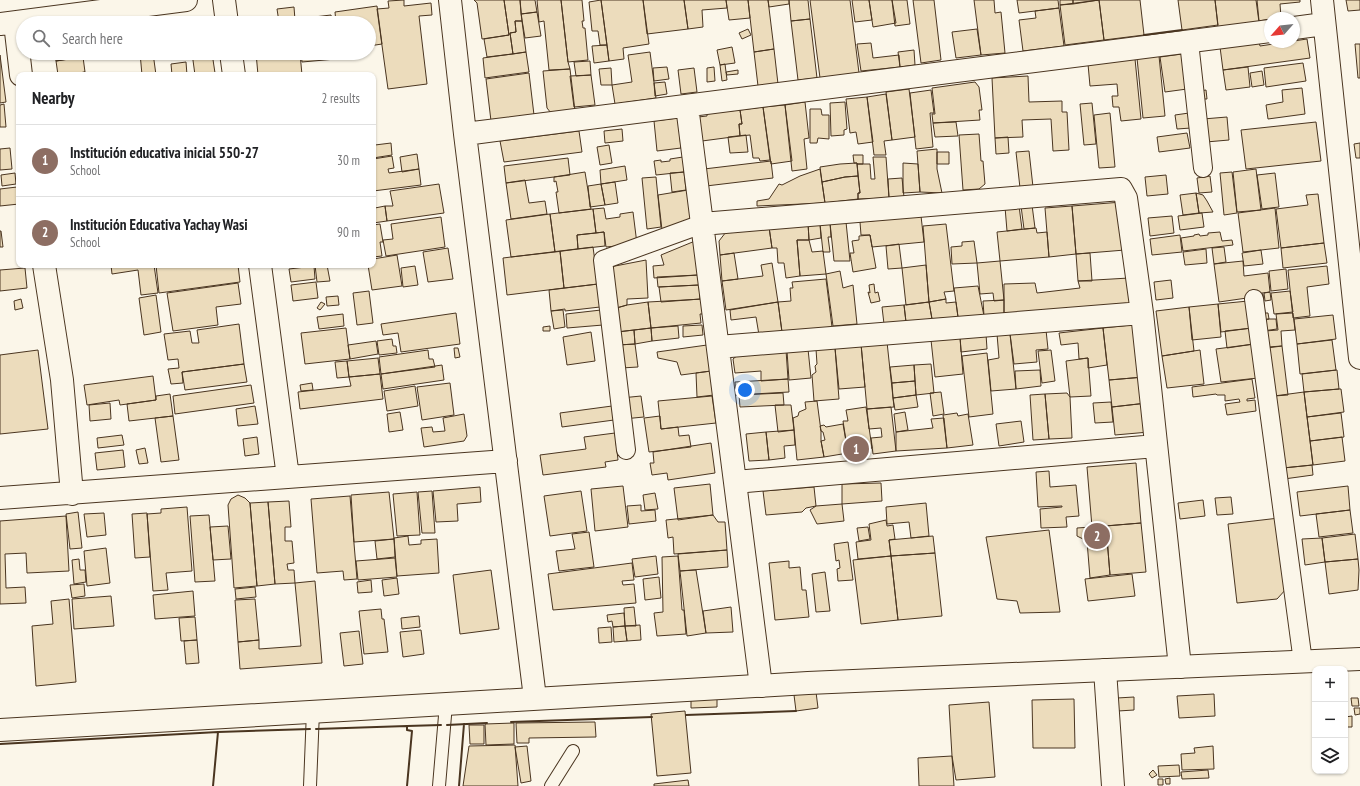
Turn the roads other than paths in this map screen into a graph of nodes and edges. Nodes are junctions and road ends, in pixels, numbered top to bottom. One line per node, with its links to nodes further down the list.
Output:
1 (186, 0): 5 (street)
2 (224, 0): 6 (street)
3 (450, 0): 18 (street)
4 (1322, 0): 8 (street)
5 (67, 16)
6 (226, 16)
7 (8, 24): 12 (street)
8 (1324, 24): 9 (street); 26 (street)
9 (1300, 27)
10 (1264, 32): 11 (street)
11 (1189, 42): 17 (street); 19 (street)
12 (16, 55)
13 (17, 60): 15 (street)
14 (232, 60): 16 (street)
15 (20, 72)
16 (234, 72)
17 (687, 106): 18 (street); 20 (street)
18 (465, 134): 29 (street)
19 (1202, 168)
20 (702, 224): 24 (street); 25 (street); 28 (street)
21 (44, 268): 32 (street)
22 (260, 268): 30 (street)
23 (1254, 298): 35 (street)
24 (1142, 314): 25 (street); 27 (street)
25 (718, 347): 31 (street)
26 (1360, 358)
27 (1156, 446): 31 (street); 36 (street)
28 (626, 450)
29 (506, 461): 30 (street); 39 (street)
30 (288, 477): 32 (street)
31 (735, 482): 38 (street)
32 (72, 494): 33 (street)
33 (0, 498)
34 (1360, 659): 35 (street)
35 (1303, 662): 36 (street)
36 (1180, 667): 37 (street)
37 (1106, 670): 38 (street); 47 (street)
38 (761, 686): 39 (street)
39 (535, 698): 40 (street)
40 (446, 704): 41 (street); 45 (lane)
41 (313, 711): 42 (street); 44 (lane)
42 (0, 730)
43 (573, 751): 46 (lane)
44 (310, 786)
45 (439, 786)
46 (551, 786)
47 (1113, 786)

